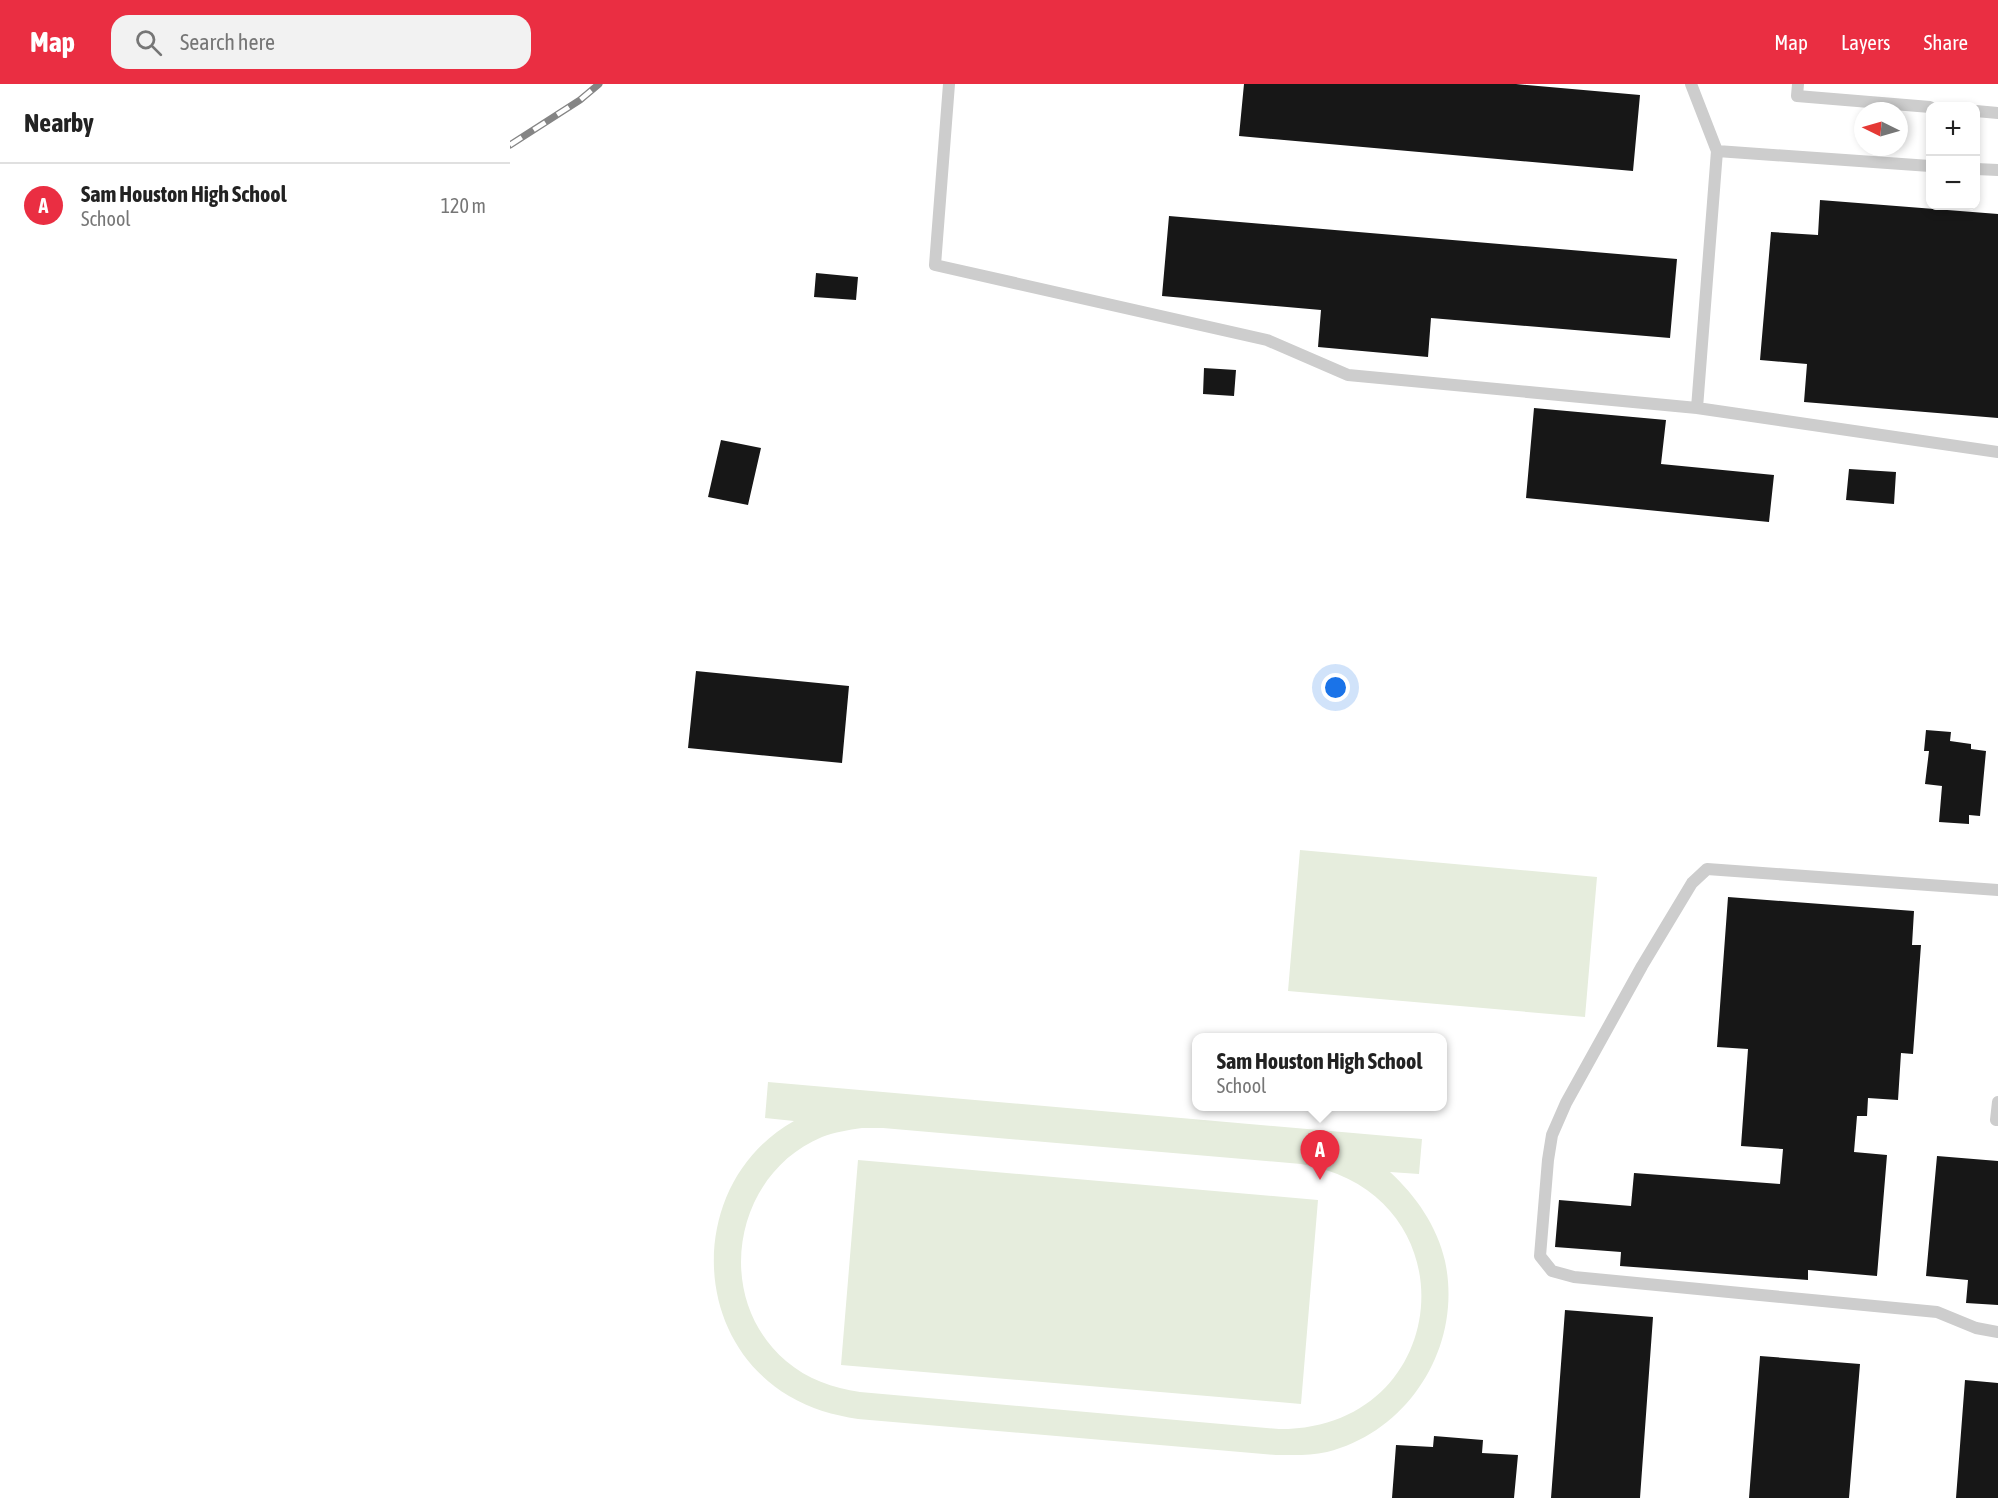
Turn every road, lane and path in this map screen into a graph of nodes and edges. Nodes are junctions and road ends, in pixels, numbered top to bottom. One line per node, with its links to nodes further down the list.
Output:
1 (949, 84): 11 (lane)
2 (1690, 84): 7 (lane)
3 (1798, 84): 4 (lane)
4 (1926, 107)
5 (1980, 111): 6 (lane)
6 (1998, 112)
7 (1717, 151): 8 (lane); 11 (lane)
8 (1926, 166)
9 (1980, 169): 10 (lane)
10 (1998, 170)
11 (1697, 408): 12 (lane)
12 (1998, 452)
13 (1998, 890): 16 (lane)
14 (1998, 1102): 15 (lane)
15 (1998, 1120)
16 (1998, 1332)

